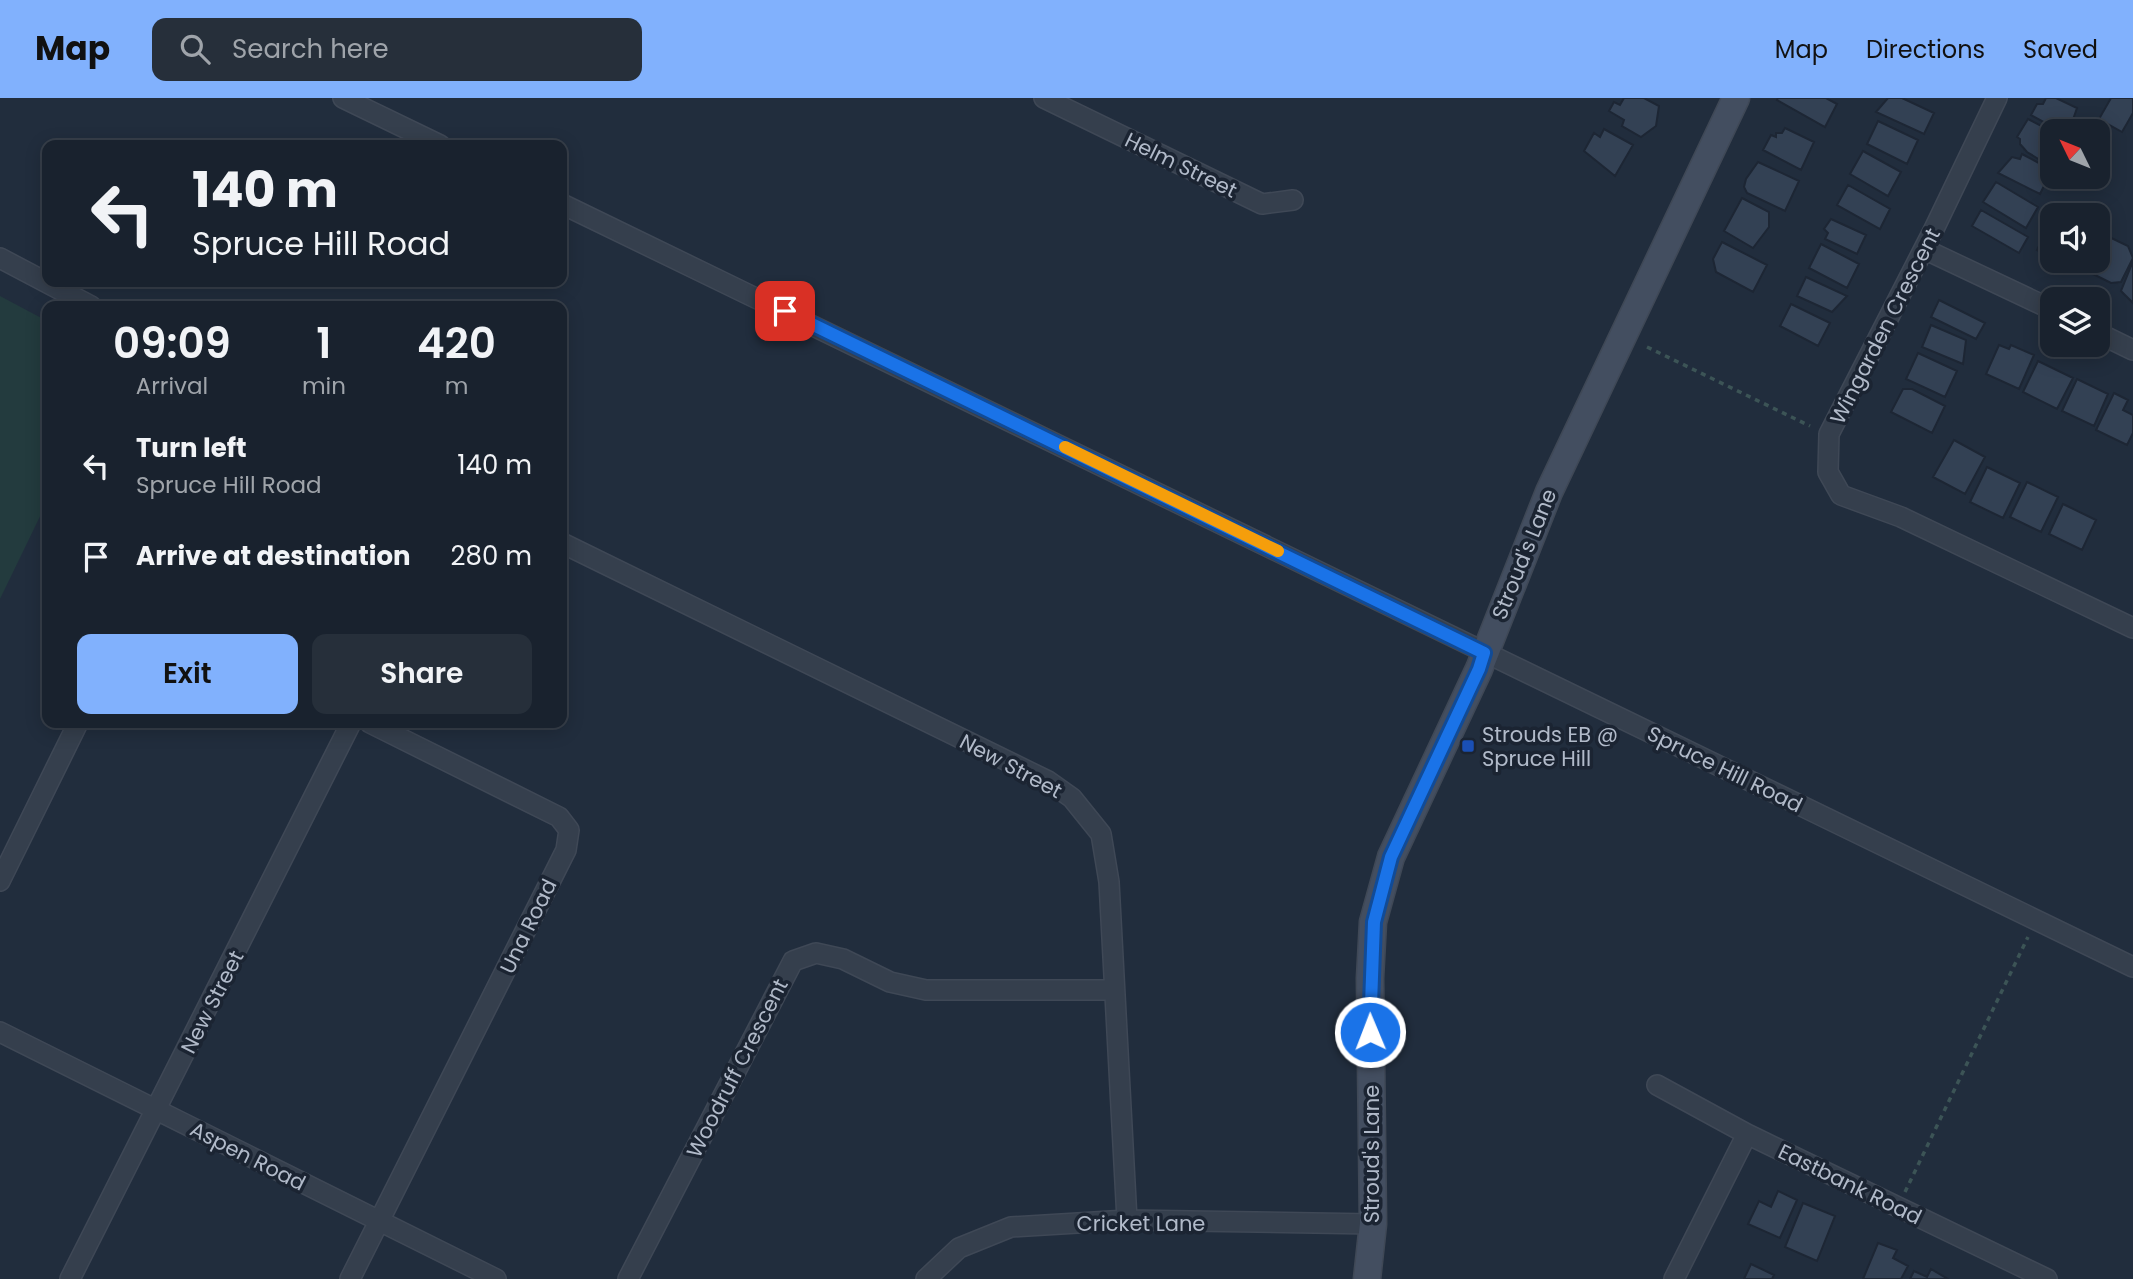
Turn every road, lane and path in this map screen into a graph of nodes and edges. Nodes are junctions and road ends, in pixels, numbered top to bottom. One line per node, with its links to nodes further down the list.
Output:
1 (343, 98): 6 (street)
2 (1044, 98): 5 (street, Helm Street)
3 (1736, 98): 21 (street, Stroud's Lane)
4 (1997, 98): 9 (street, Wingarden Crescent)
5 (1076, 105): 7 (street, Helm Street)
6 (430, 140)
7 (1293, 200)
8 (567, 206): 21 (street, Spruce Hill Road)
9 (1924, 249): 14 (street); 20 (street, Wingarden Crescent)
10 (0, 258): 11 (street)
11 (42, 280)
12 (54, 287): 13 (street)
13 (81, 301)
14 (2040, 304)
15 (2110, 338): 17 (street)
16 (1647, 347): 18 (path)
17 (2133, 349)
18 (1810, 426)
19 (567, 545): 28 (street, New Street)
20 (2133, 628)
21 (1484, 653): 26 (street, Spruce Hill Road); 36 (street, Stroud's Lane)
22 (76, 728): 25 (street)
23 (349, 728): 31 (street, New Street)
24 (380, 728): 35 (street, Una Road)
25 (0, 881)
26 (2036, 920): 27 (street, Spruce Hill Road); 33 (path)
27 (2133, 967)
28 (1112, 990): 34 (street, New Street); 40 (street, Woodruff Crescent)
29 (0, 1032): 31 (street, Aspen Road)
30 (1657, 1085): 32 (street, Eastbank Road)
31 (158, 1110): 35 (street, Aspen Road); 37 (street, New Street)
32 (1747, 1134): 33 (street, Eastbank Road); 43 (street)
33 (1898, 1208): 44 (street, Eastbank Road)
34 (1127, 1220): 36 (street, Cricket Lane); 41 (street, Cricket Lane)
35 (380, 1223): 38 (street, Una Road); 39 (street, Aspen Road)
36 (1373, 1224): 42 (street, Stroud's Lane)
37 (70, 1279)
38 (350, 1279)
39 (496, 1279)
40 (628, 1279)
41 (926, 1279)
42 (1367, 1279)
43 (1674, 1279)
44 (2046, 1279)

